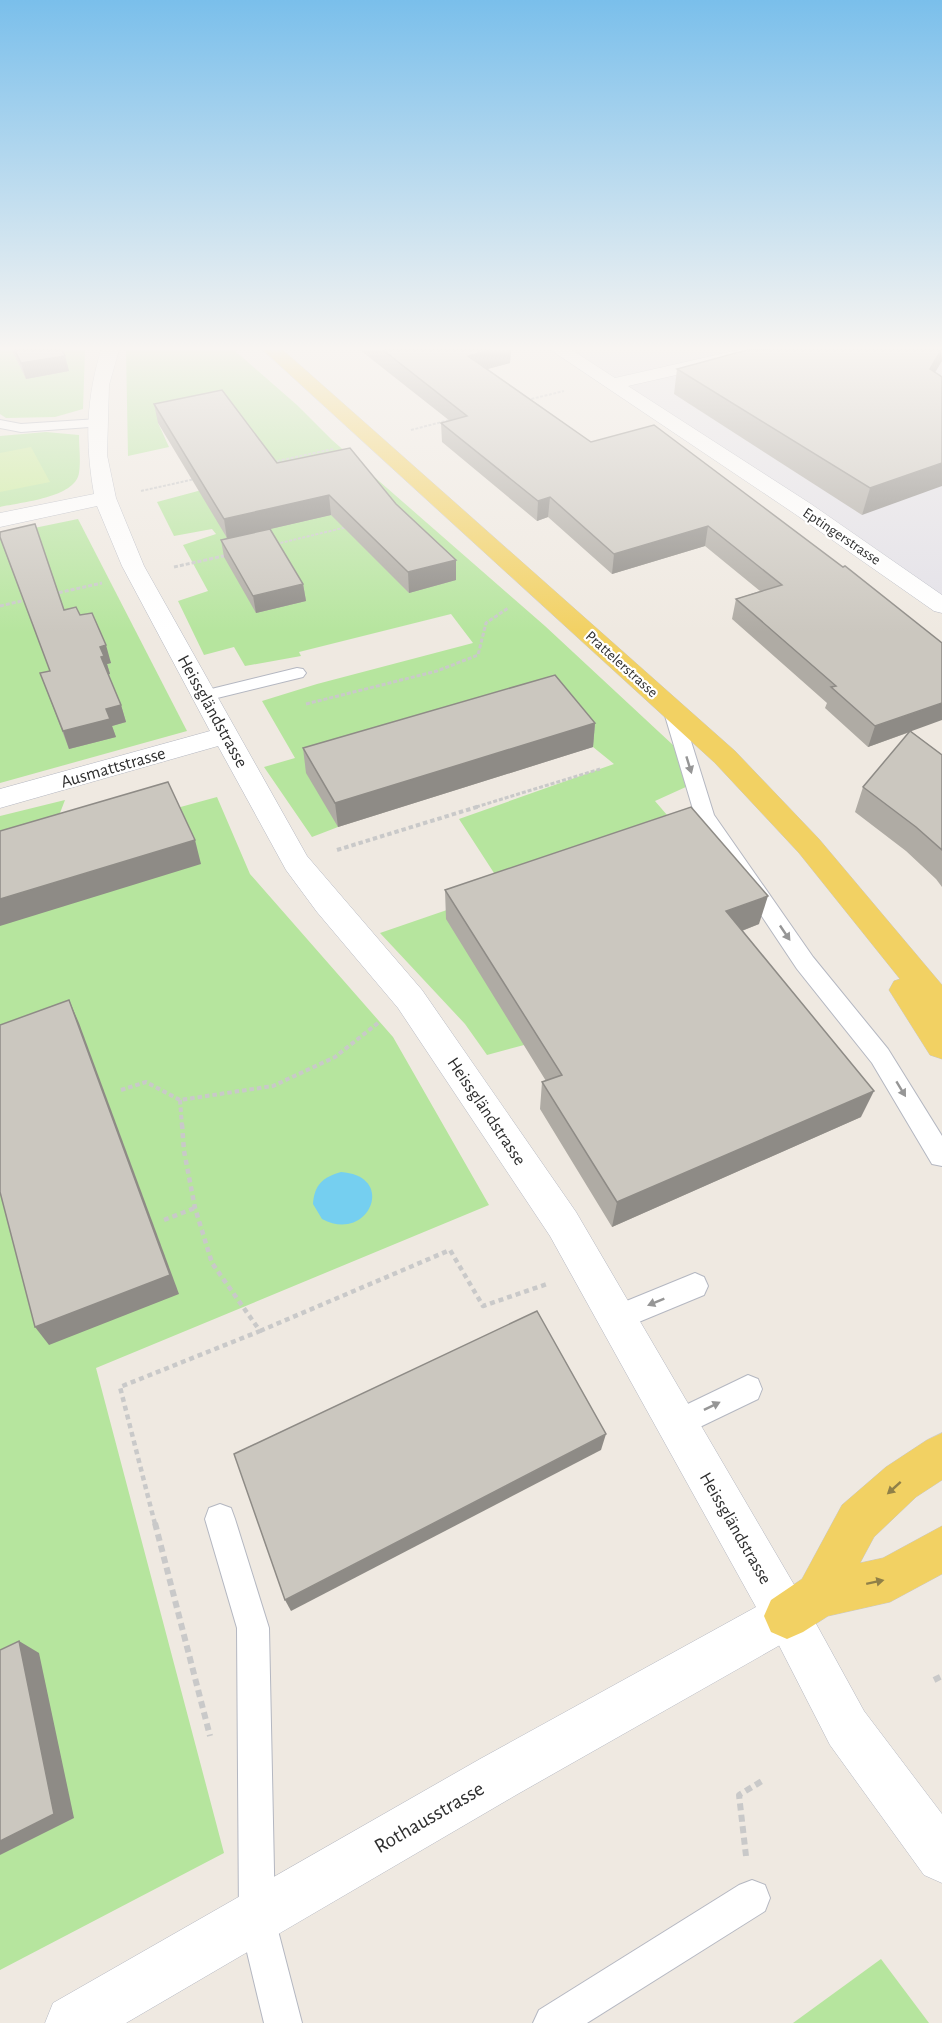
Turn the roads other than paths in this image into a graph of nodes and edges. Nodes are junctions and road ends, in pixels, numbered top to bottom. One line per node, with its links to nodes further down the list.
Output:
1 (97, 444): 4 (street, Heissgländstrasse)
2 (378, 444): 9 (main road, Prattelerstrasse)
3 (705, 444): 6 (street, Eptingerstrasse)
4 (105, 498): 5 (street); 8 (street, Heissgländstrasse)
5 (0, 520)
6 (938, 598)
7 (297, 673): 8 (lane)
8 (205, 696): 10 (street, Heissgländstrasse)
9 (672, 709): 12 (main road, Prattelerstrasse); 16 (lane, one-way to 16)
10 (226, 735): 11 (street, Ausmattstrasse); 18 (street, Heissgländstrasse)
11 (0, 799)
12 (809, 846): 13 (main road); 14 (main road, Prattelerstrasse); 15 (main road)
13 (942, 980)
14 (942, 1008)
15 (942, 1045)
16 (941, 1156)
17 (695, 1286): 18 (lane, one-way to 18)
18 (617, 1318): 20 (street, Heissgländstrasse)
19 (748, 1389): 20 (lane, one-way to 19)
20 (677, 1424): 24 (street, Heissgländstrasse)
21 (942, 1455): 24 (main road, one-way to 24)
22 (220, 1519): 27 (lane)
23 (942, 1549): 24 (main road, one-way to 23)
24 (802, 1605): 25 (street, Heissgländstrasse); 27 (street, Rothausstrasse)
25 (942, 1857)
26 (752, 1898): 30 (lane)
27 (257, 1918): 28 (street, Rothausstrasse); 29 (lane)
28 (74, 2023)
29 (283, 2023)
30 (552, 2023)

